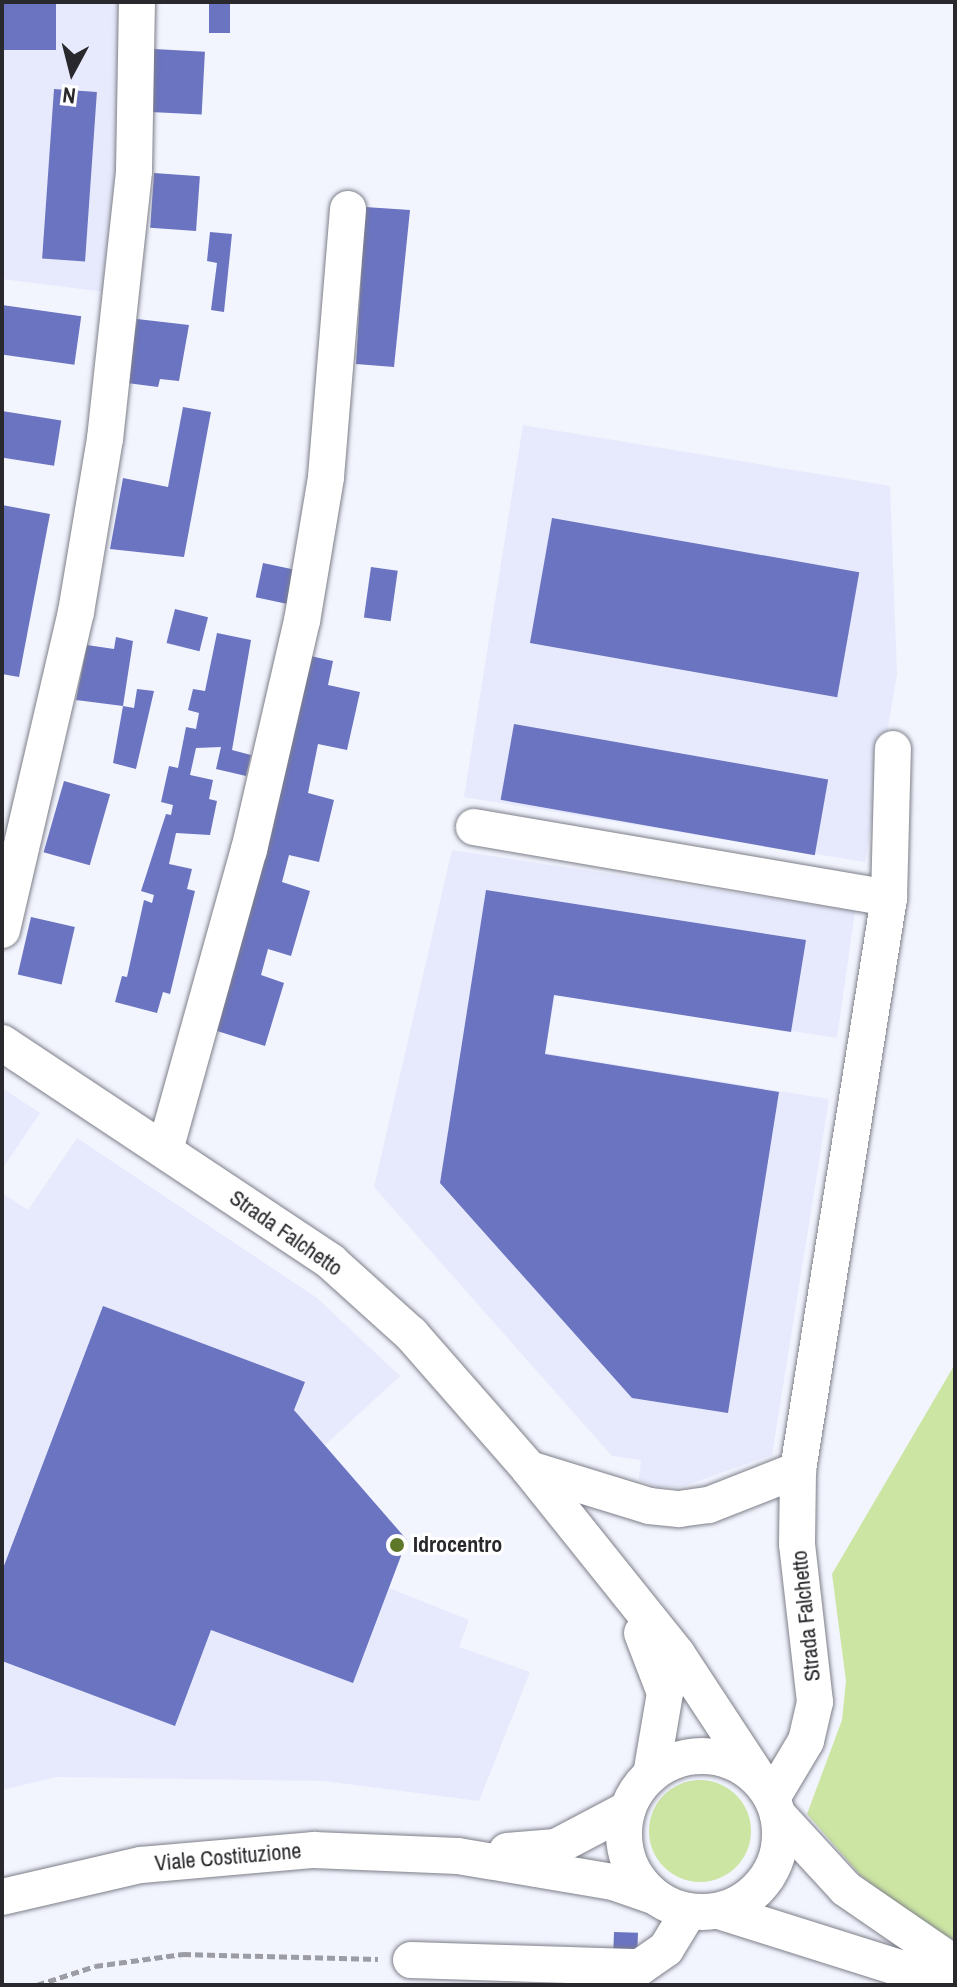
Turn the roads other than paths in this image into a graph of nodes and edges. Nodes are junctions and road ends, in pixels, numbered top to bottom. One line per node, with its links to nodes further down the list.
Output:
1 (137, 2): 6 (street)
2 (348, 209): 8 (street)
3 (893, 749): 5 (street, Strada Falchetto)
4 (474, 827): 5 (street)
5 (889, 898): 10 (street, Strada Falchetto)
6 (2, 930)
7 (2, 1043): 8 (street, Strada Falchetto)
8 (165, 1150): 9 (street, Strada Falchetto)
9 (529, 1469): 10 (street); 11 (street, Strada Falchetto)
10 (798, 1470): 13 (street, Strada Falchetto)
11 (621, 1588): 12 (street, Strada Falchetto); 13 (street, Strada Falchetto)
12 (651, 1775): 13 (street); 14 (street)
13 (770, 1799): 18 (street); 20 (street, Strada Falchetto)
14 (628, 1809): 15 (street, Viale Costituzione); 16 (street)
15 (458, 1856): 16 (street, Viale Costituzione); 17 (street, Viale Costituzione)
16 (653, 1896): 18 (street)
17 (2, 1897)
18 (704, 1911): 19 (street); 21 (street)
19 (411, 1960)
20 (955, 1964)
21 (954, 1985)

